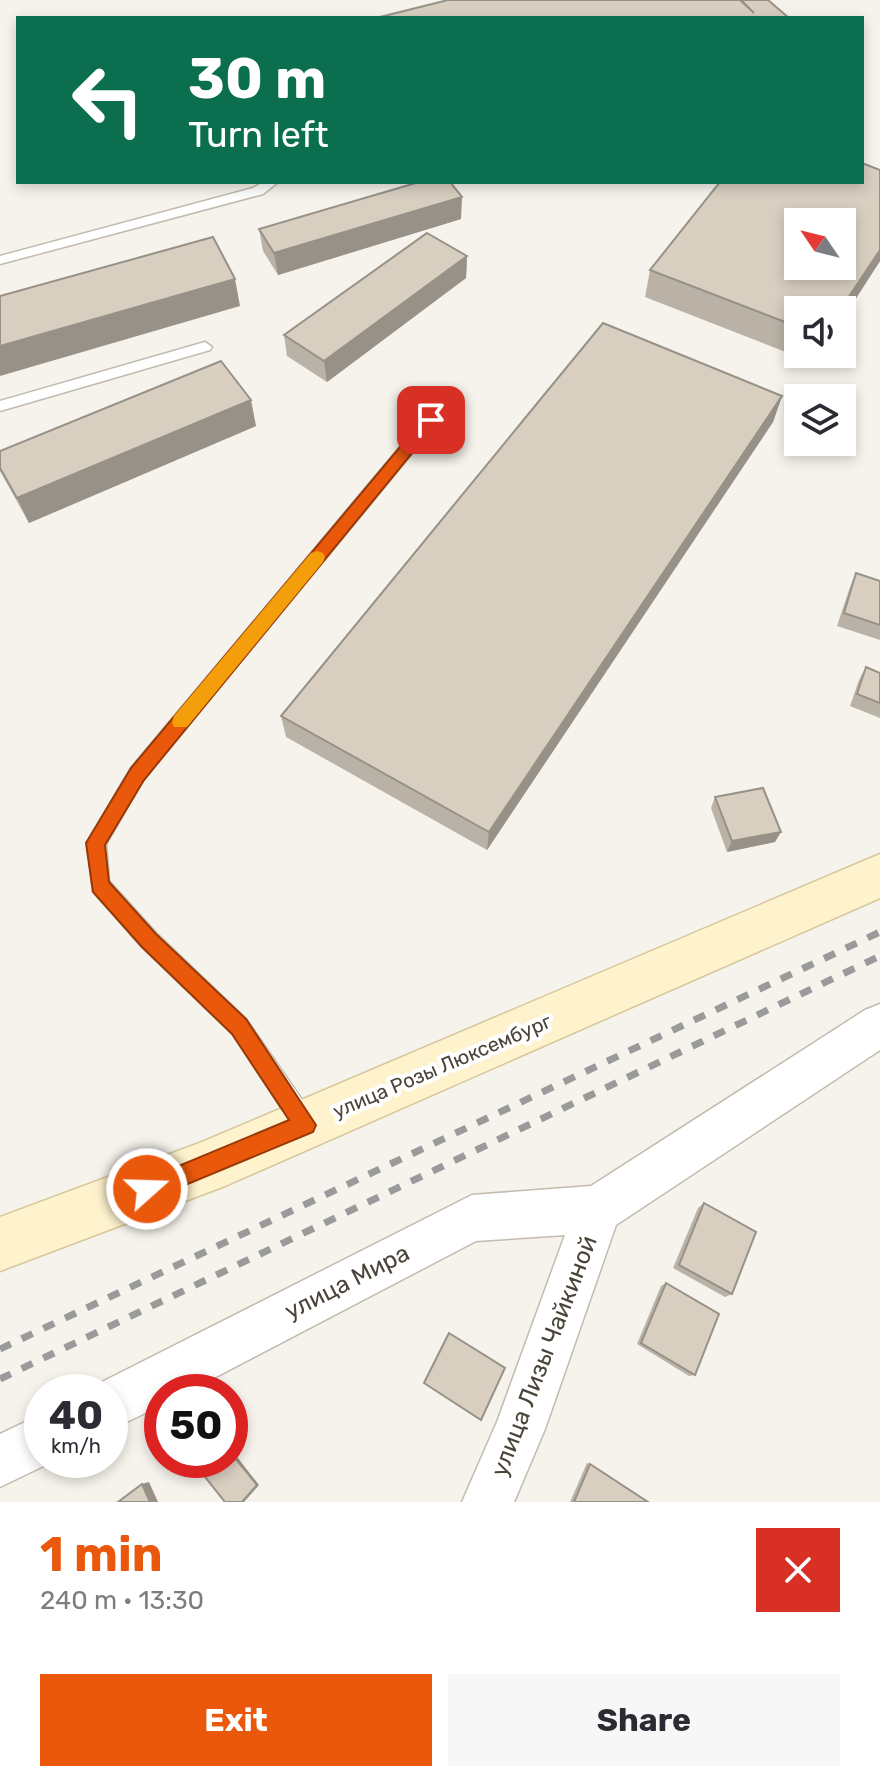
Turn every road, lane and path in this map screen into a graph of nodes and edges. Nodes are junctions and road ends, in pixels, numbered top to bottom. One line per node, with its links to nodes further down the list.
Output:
1 (269, 184): 2 (lane)
2 (0, 260)
3 (205, 347): 4 (lane)
4 (0, 406)
5 (431, 420): 8 (lane)
6 (880, 876): 8 (main road, улица Розы Люксембург)
7 (880, 1025): 9 (street)
8 (305, 1125): 10 (main road, улица Розы Люксембург)
9 (598, 1209): 11 (street, улица Мира); 14 (street, улица Лизы Чайкиной)
10 (0, 1244)
11 (128, 1396)
12 (24, 1449): 13 (street)
13 (0, 1461)
14 (488, 1502)

